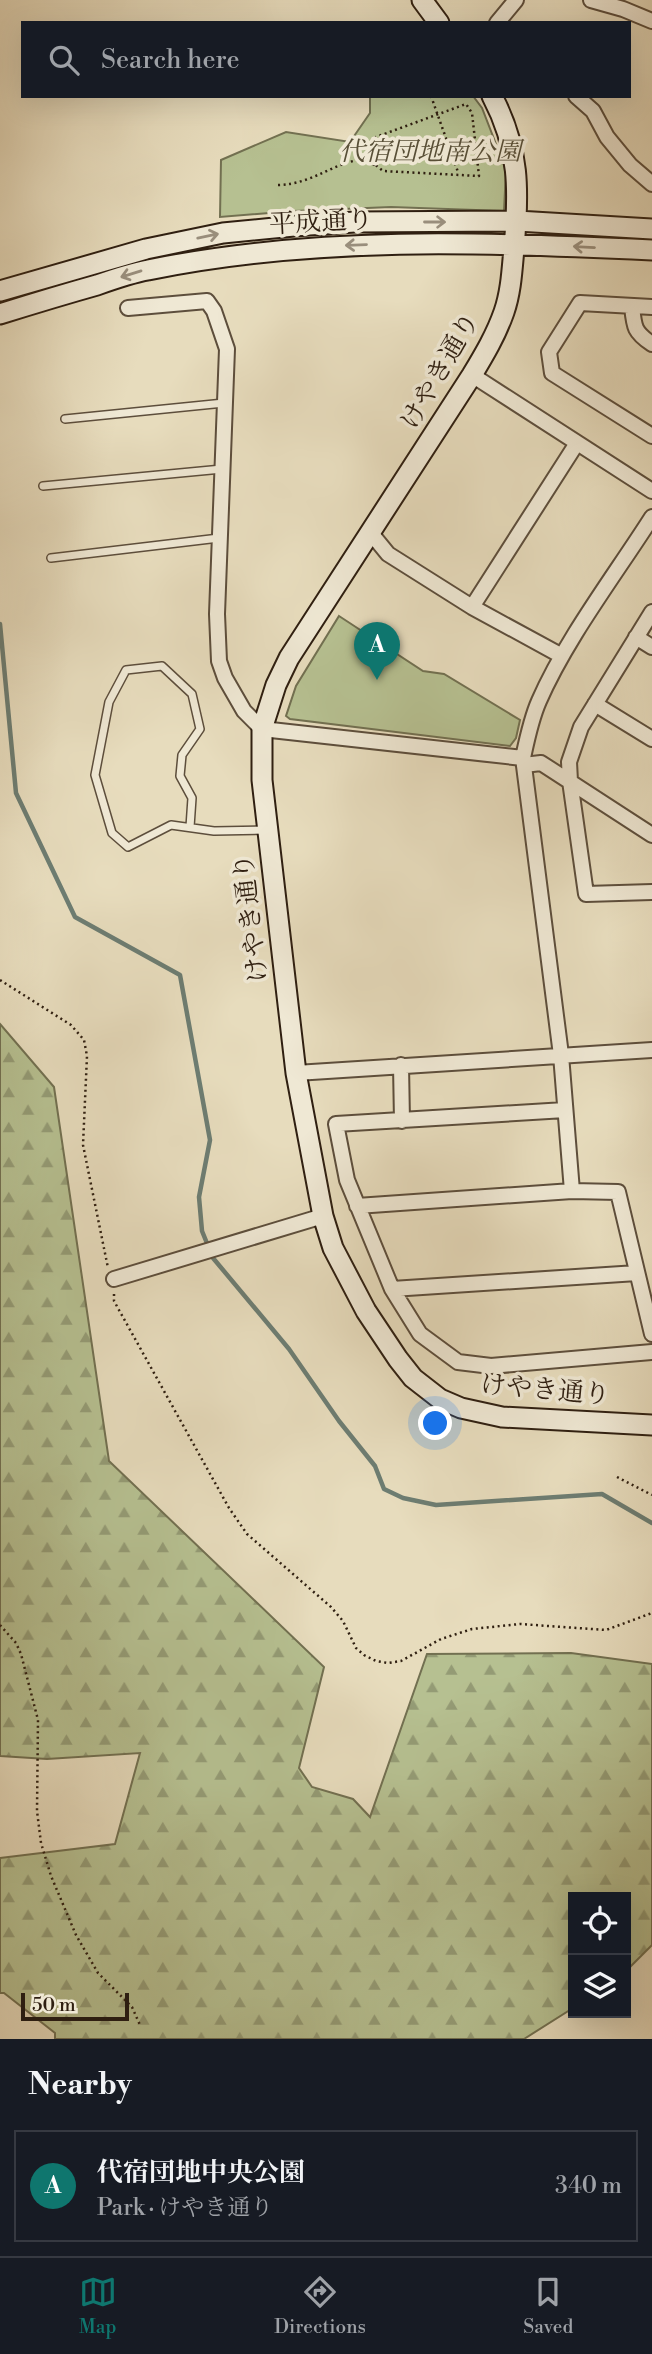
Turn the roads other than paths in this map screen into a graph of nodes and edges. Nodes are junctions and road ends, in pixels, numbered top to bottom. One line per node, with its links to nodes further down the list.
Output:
1 (422, 0): 5 (street)
2 (516, 0): 6 (street)
3 (591, 0): 4 (street)
4 (620, 5): 7 (street)
5 (438, 21)
6 (498, 21)
7 (652, 21)
8 (493, 98): 11 (street, けやき通り)
9 (578, 98): 10 (street)
10 (652, 184)
11 (517, 221): 12 (street, 平成通り); 13 (street, けやき通り); 15 (street, 平成通り, one-way to 11)
12 (652, 229)
13 (514, 244): 14 (street, 平成通り, one-way to 13); 19 (street, 平成通り, one-way to 19); 21 (street, けやき通り)
14 (652, 250)
15 (0, 291)
16 (632, 306): 17 (street); 20 (street); 24 (street)
17 (652, 307)
18 (128, 308): 22 (street)
19 (0, 314)
20 (652, 344)
21 (472, 375): 25 (street); 30 (street, けやき通り)
22 (225, 402): 23 (lane); 26 (street)
23 (65, 419)
24 (652, 436)
25 (577, 443): 28 (street); 33 (street)
26 (223, 469): 27 (lane); 31 (street)
27 (43, 486)
28 (652, 491)
29 (652, 517): 37 (street)
30 (370, 532): 33 (street); 39 (street, けやき通り)
31 (220, 538): 32 (lane); 39 (street)
32 (51, 558)
33 (472, 607): 37 (street)
34 (652, 612): 35 (street)
35 (636, 637): 36 (street); 38 (street)
36 (652, 647)
37 (562, 656): 41 (street)
38 (595, 704): 40 (street); 42 (street)
39 (262, 729): 41 (street); 44 (street, けやき通り)
40 (652, 739)
41 (524, 762): 42 (street); 48 (street)
42 (569, 781): 45 (street); 46 (street)
43 (190, 827): 43 (lane); 44 (lane)
44 (267, 830): 50 (street, けやき通り)
45 (652, 835)
46 (652, 892)
47 (652, 1050): 48 (street)
48 (561, 1055): 49 (street); 51 (street)
49 (401, 1065): 50 (street); 52 (street)
50 (296, 1073): 55 (street, けやき通り)
51 (565, 1110): 52 (street); 53 (street)
52 (402, 1121): 54 (street)
53 (572, 1192): 54 (street); 56 (street)
54 (357, 1206): 58 (street)
55 (323, 1216): 57 (street); 61 (street, けやき通り)
56 (637, 1273): 58 (street); 59 (street)
57 (114, 1279)
58 (392, 1289): 60 (street)
59 (652, 1334)
60 (652, 1352)
61 (652, 1425)

